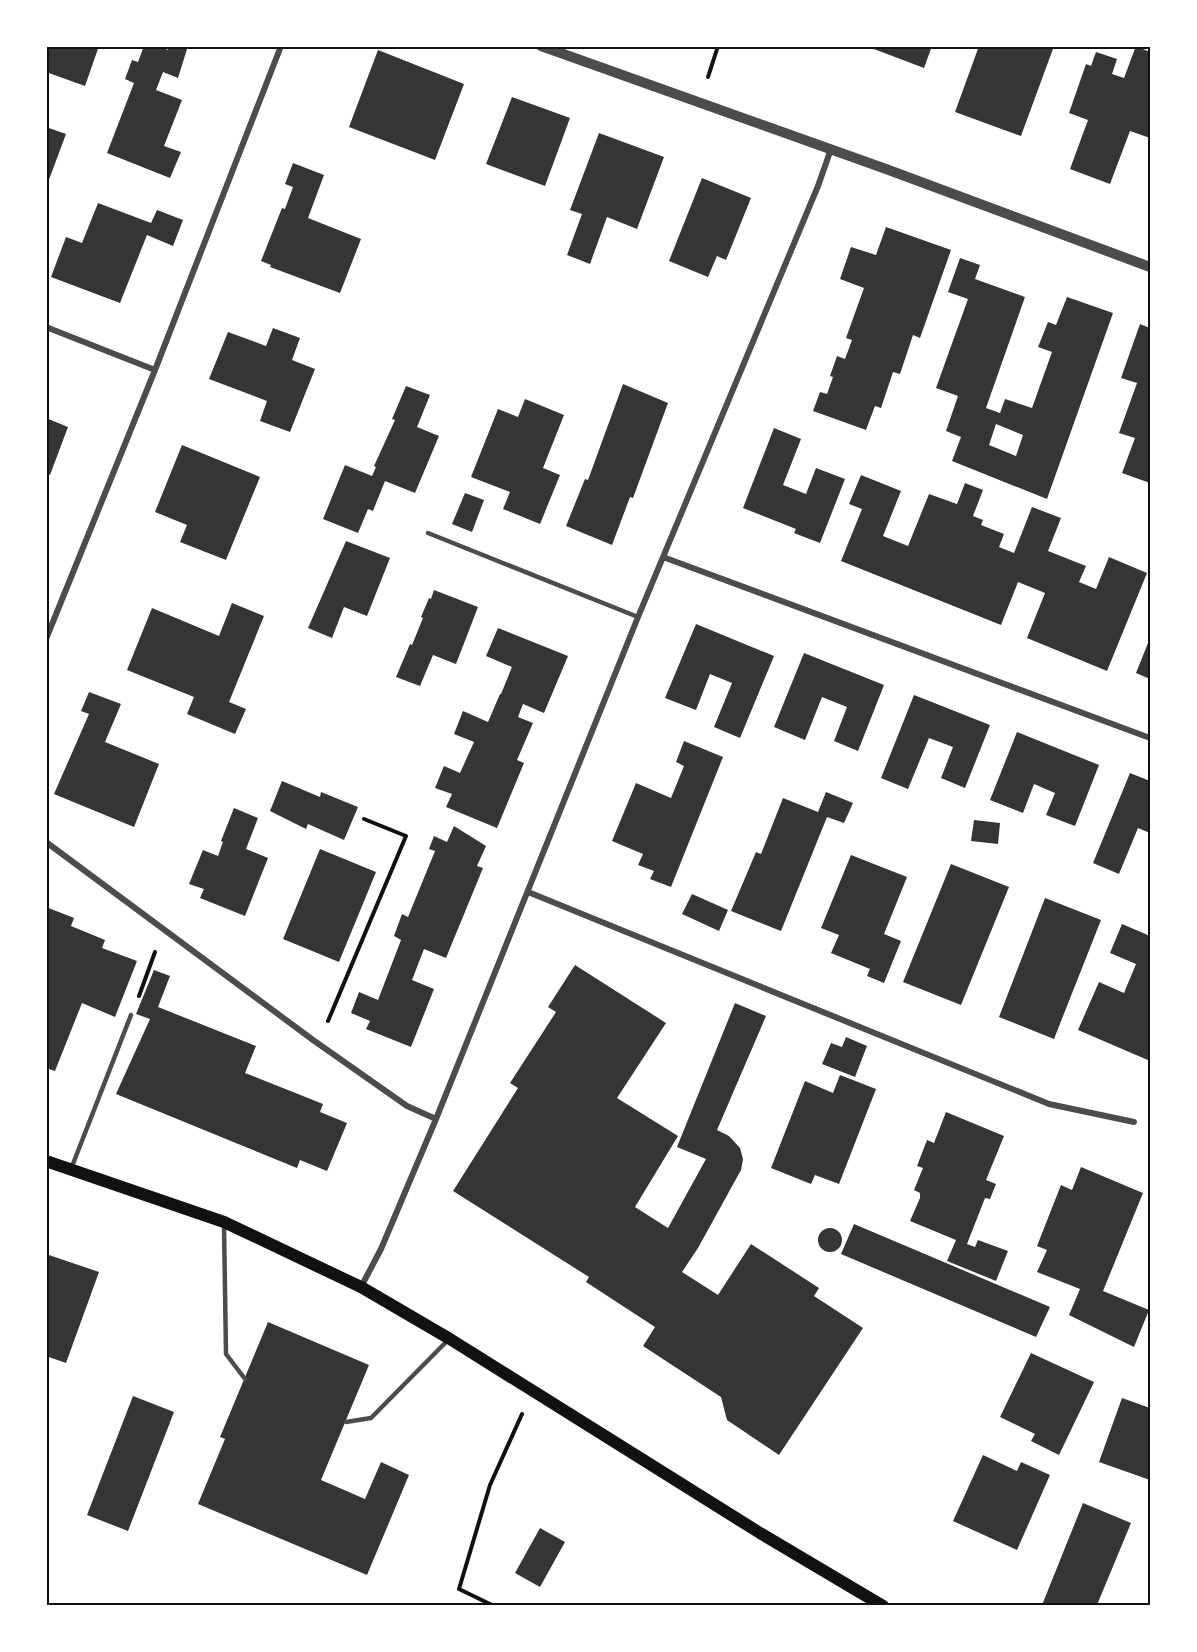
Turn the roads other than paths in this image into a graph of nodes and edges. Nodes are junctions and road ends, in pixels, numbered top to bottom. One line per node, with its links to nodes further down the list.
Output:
1 (281, 46): 6 (street)
2 (541, 46): 3 (street)
3 (831, 149): 4 (street); 8 (street)
4 (1150, 267)
5 (46, 327): 6 (street)
6 (155, 370): 10 (street)
7 (428, 533): 9 (lane)
8 (663, 557): 9 (street); 11 (street)
9 (638, 617): 13 (street)
10 (46, 639)
11 (1150, 738)
12 (46, 842): 15 (street)
13 (528, 892): 15 (street); 16 (street)
14 (131, 1015): 18 (lane)
15 (436, 1119): 20 (street)
16 (1134, 1122)
17 (46, 1161): 18 (main road)
18 (70, 1170): 19 (main road)
19 (224, 1222): 20 (main road); 22 (lane)
20 (361, 1287): 21 (main road)
21 (450, 1338): 23 (lane); 24 (main road)
22 (244, 1379)
23 (346, 1422)
24 (883, 1605)

